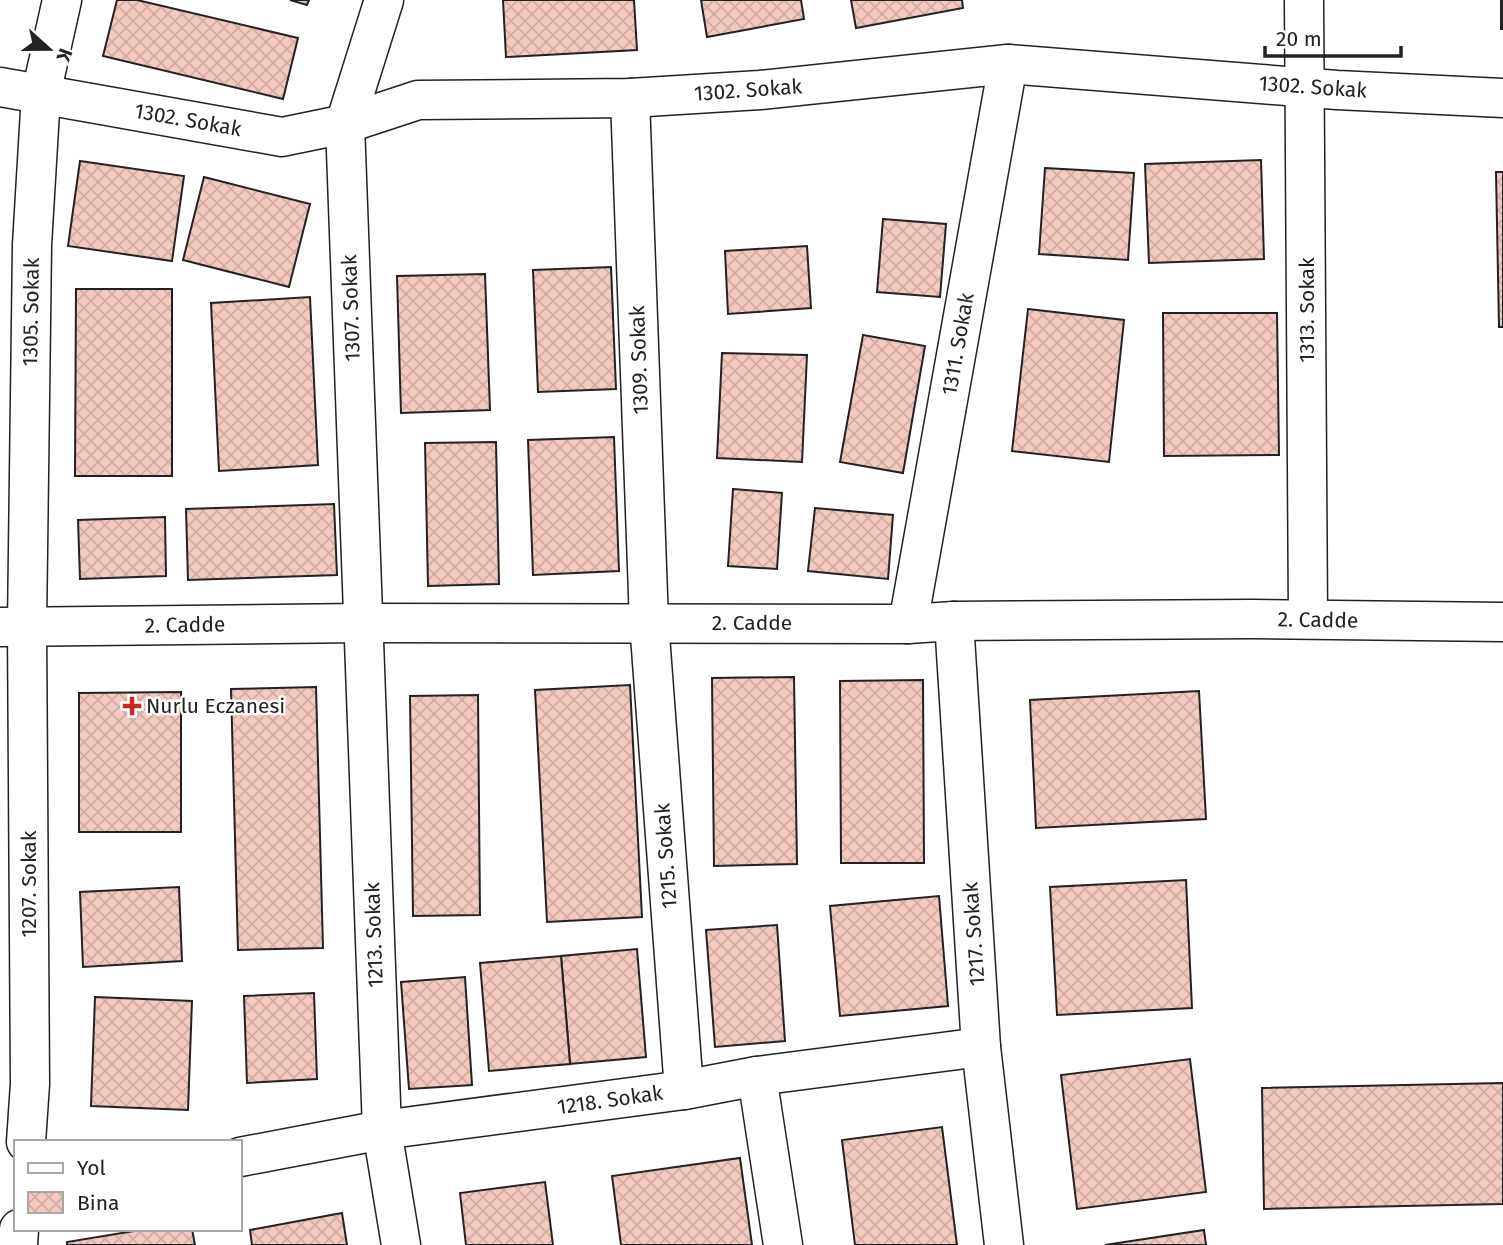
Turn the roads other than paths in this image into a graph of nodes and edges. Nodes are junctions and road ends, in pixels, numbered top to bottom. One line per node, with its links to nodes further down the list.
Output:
1 (62, 0): 7 (street, 1305. Sokak)
2 (384, 0): 10 (street, 1307. Sokak)
3 (1304, 0): 6 (street, 1313. Sokak)
4 (1008, 64): 6 (street, 1302. Sokak); 9 (street, 1302. Sokak); 16 (street, 1311. Sokak)
5 (0, 87): 7 (street, 1302. Sokak)
6 (1306, 87): 8 (street, 1302. Sokak); 11 (street, 1313. Sokak)
7 (41, 94): 10 (street, 1302. Sokak); 17 (street, 1305. Sokak)
8 (1503, 97)
9 (630, 98): 10 (street, 1302. Sokak); 13 (street, 1309. Sokak)
10 (345, 124): 15 (street, 1307. Sokak)
11 (1308, 619): 12 (street, 2. Cadde); 14 (street, 2. Cadde)
12 (954, 621): 16 (street, 2. Cadde); 18 (street, 1217. Sokak)
13 (649, 622): 15 (street, 2. Cadde); 16 (street, 2. Cadde); 20 (street, 1215. Sokak)
14 (1503, 622)
15 (362, 623): 17 (street, 2. Cadde); 21 (street, 1213. Sokak)
16 (908, 624)
17 (13, 627): 22 (street, 1207. Sokak)
18 (981, 1047): 19 (street, 1218. Sokak); 26 (street, 1217. Sokak)
19 (757, 1076): 20 (street, 1218. Sokak); 25 (street)
20 (684, 1090): 21 (street, 1218. Sokak)
21 (382, 1130): 23 (street, 1218. Sokak); 24 (street, 1213. Sokak)
22 (26, 1140)
23 (242, 1157)
24 (401, 1245)
25 (783, 1245)
26 (1004, 1245)

